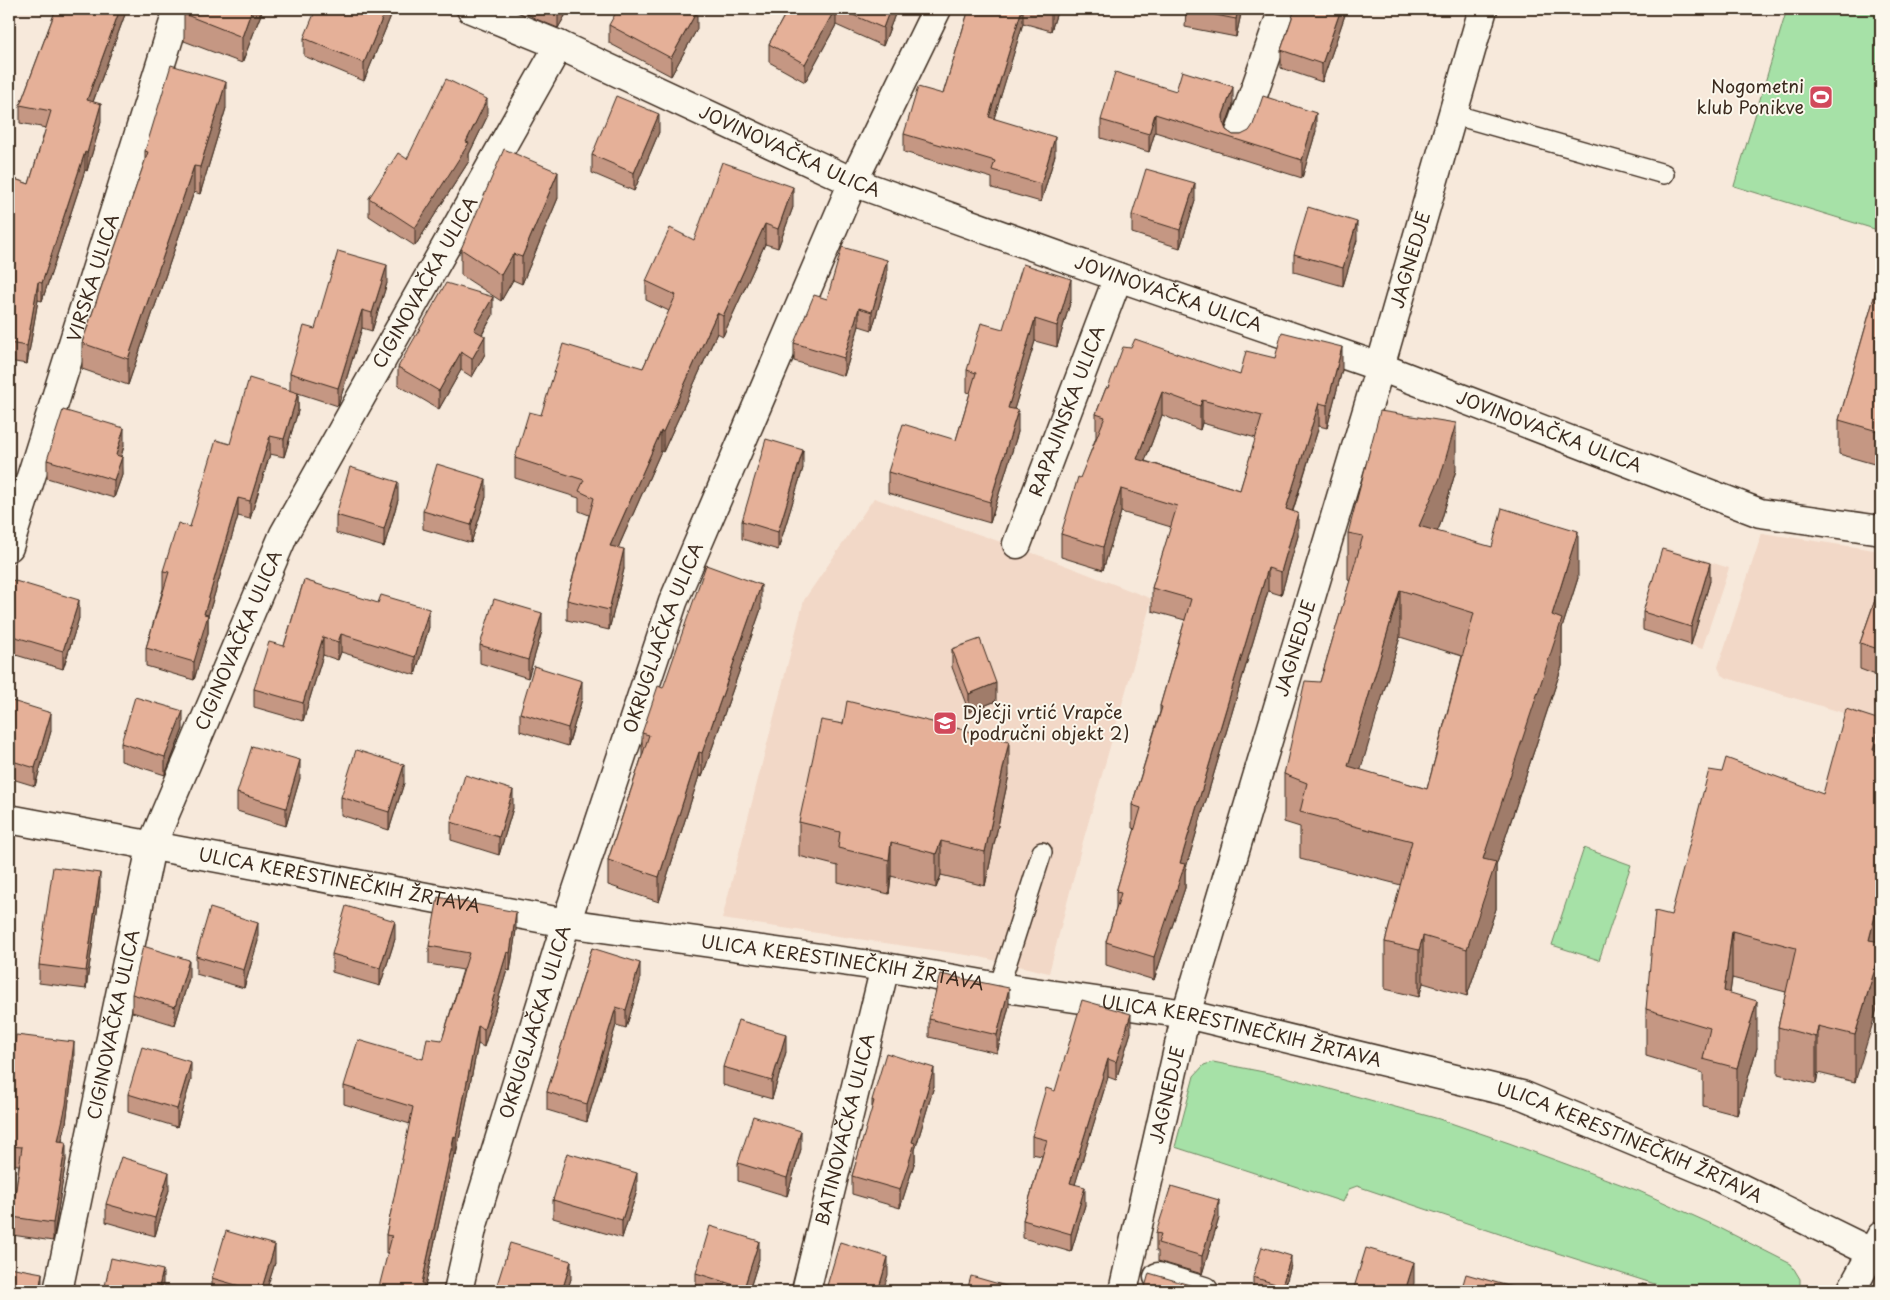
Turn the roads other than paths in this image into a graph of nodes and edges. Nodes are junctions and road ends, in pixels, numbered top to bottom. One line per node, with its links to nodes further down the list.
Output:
1 (178, 9): 15 (street, VIRSKA ULICA)
2 (471, 9): 6 (street, JOVINOVAČKA ULICA)
3 (937, 9): 10 (street, OKRUGLJAČKA ULICA)
4 (1283, 9): 8 (street)
5 (1483, 9): 7 (street, JAGNEDJE)
6 (559, 45): 10 (street, JOVINOVAČKA ULICA); 17 (street, CIGINOVAČKA ULICA)
7 (1452, 114): 9 (lane); 12 (street, JAGNEDJE)
8 (1238, 138)
9 (1664, 174)
10 (853, 182): 11 (street, JOVINOVAČKA ULICA); 19 (street, OKRUGLJAČKA ULICA)
11 (1118, 277): 12 (street, JOVINOVAČKA ULICA); 14 (street, RAPAJINSKA ULICA)
12 (1380, 367): 13 (street, JOVINOVAČKA ULICA); 22 (street, JAGNEDJE)
13 (1881, 530)
14 (1017, 544)
15 (9, 547)
16 (9, 819): 17 (street, ULICA KERESTINEČKIH ŽRTAVA)
17 (151, 847): 19 (street, ULICA KERESTINEČKIH ŽRTAVA); 25 (street, CIGINOVAČKA ULICA)
18 (1042, 852): 21 (lane)
19 (566, 923): 20 (street, ULICA KERESTINEČKIH ŽRTAVA); 26 (street, OKRUGLJAČKA ULICA)
20 (885, 967): 21 (street, ULICA KERESTINEČKIH ŽRTAVA); 27 (street, BATINOVAČKA ULICA)
21 (999, 987): 22 (street, ULICA KERESTINEČKIH ŽRTAVA)
22 (1186, 1014): 23 (street, ULICA KERESTINEČKIH ŽRTAVA); 24 (street, JAGNEDJE)
23 (1878, 1248): 29 (street)
24 (1126, 1280): 28 (street)
25 (58, 1291)
26 (458, 1291)
27 (806, 1291)
28 (1204, 1291)
29 (1851, 1291)

